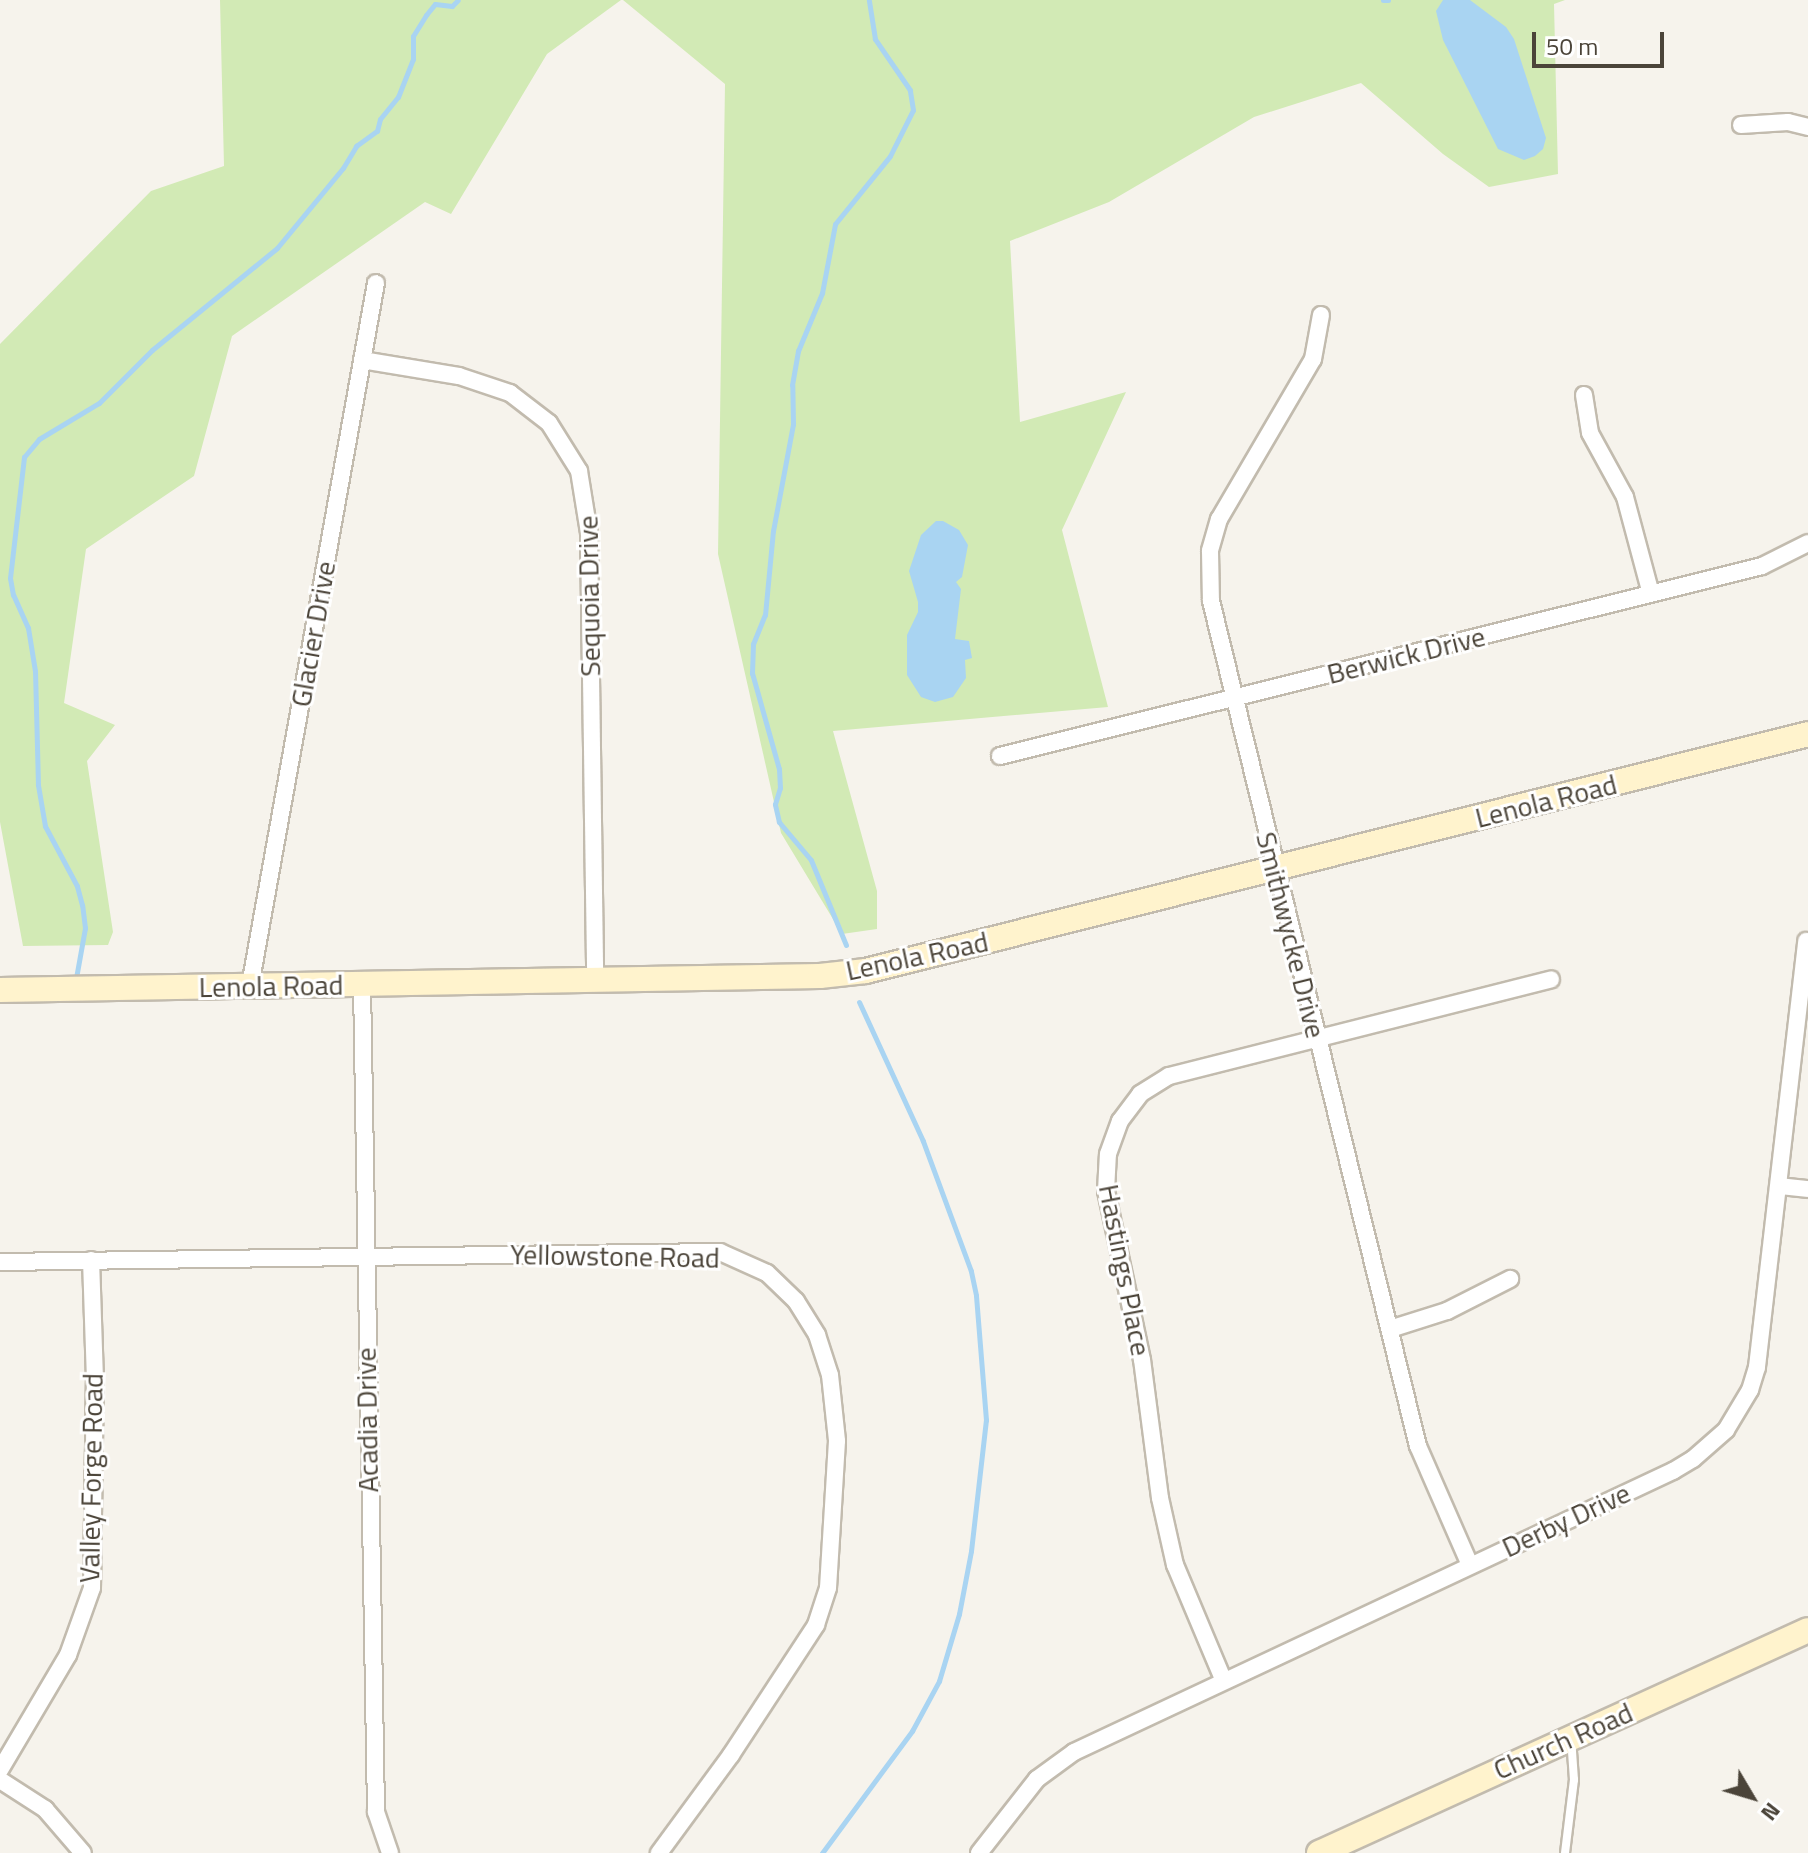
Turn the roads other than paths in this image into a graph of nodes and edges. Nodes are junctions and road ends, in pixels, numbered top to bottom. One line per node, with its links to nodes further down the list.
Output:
1 (1741, 125): 2 (street)
2 (1808, 127)
3 (376, 283): 5 (street, Glacier Drive)
4 (1321, 315): 9 (street, Smithwycke Drive)
5 (362, 360): 15 (street, Sequoia Drive); 17 (street, Glacier Drive)
6 (1584, 395): 8 (street)
7 (1808, 543): 8 (street, Berwick Drive)
8 (1651, 594): 9 (street, Berwick Drive)
9 (1234, 699): 11 (street, Berwick Drive); 12 (street, Smithwycke Drive)
10 (1808, 734): 12 (main road, Lenola Road)
11 (1000, 756)
12 (1274, 869): 15 (main road, Lenola Road); 19 (street, Smithwycke Drive)
13 (1806, 941): 20 (street, Derby Drive)
14 (1551, 979): 19 (street, Hastings Place)
15 (595, 980): 16 (main road, Lenola Road)
16 (362, 984): 17 (main road, Lenola Road); 22 (street, Acadia Drive)
17 (250, 986): 18 (main road, Lenola Road)
18 (0, 990)
19 (1317, 1037): 26 (street, Smithwycke Drive); 29 (street, Hastings Place)
20 (1779, 1186): 21 (street); 27 (street, Derby Drive)
21 (1808, 1189)
22 (365, 1257): 23 (street, Yellowstone Road); 34 (street, Acadia Drive); 35 (street, Yellowstone Road)
23 (91, 1260): 24 (street, Yellowstone Road); 31 (street, Valley Forge Road)
24 (0, 1262)
25 (1510, 1279): 26 (street)
26 (1390, 1329): 27 (street, Smithwycke Drive)
27 (1470, 1565): 29 (street, Derby Drive)
28 (1808, 1630): 30 (main road, Church Road)
29 (1223, 1679): 36 (street, Derby Drive)
30 (1570, 1736): 37 (main road, Church Road); 38 (lane)
31 (0, 1770)
32 (0, 1780): 33 (street)
33 (83, 1853)
34 (390, 1853)
35 (659, 1853)
36 (979, 1853)
37 (1319, 1853)
38 (1565, 1853)

